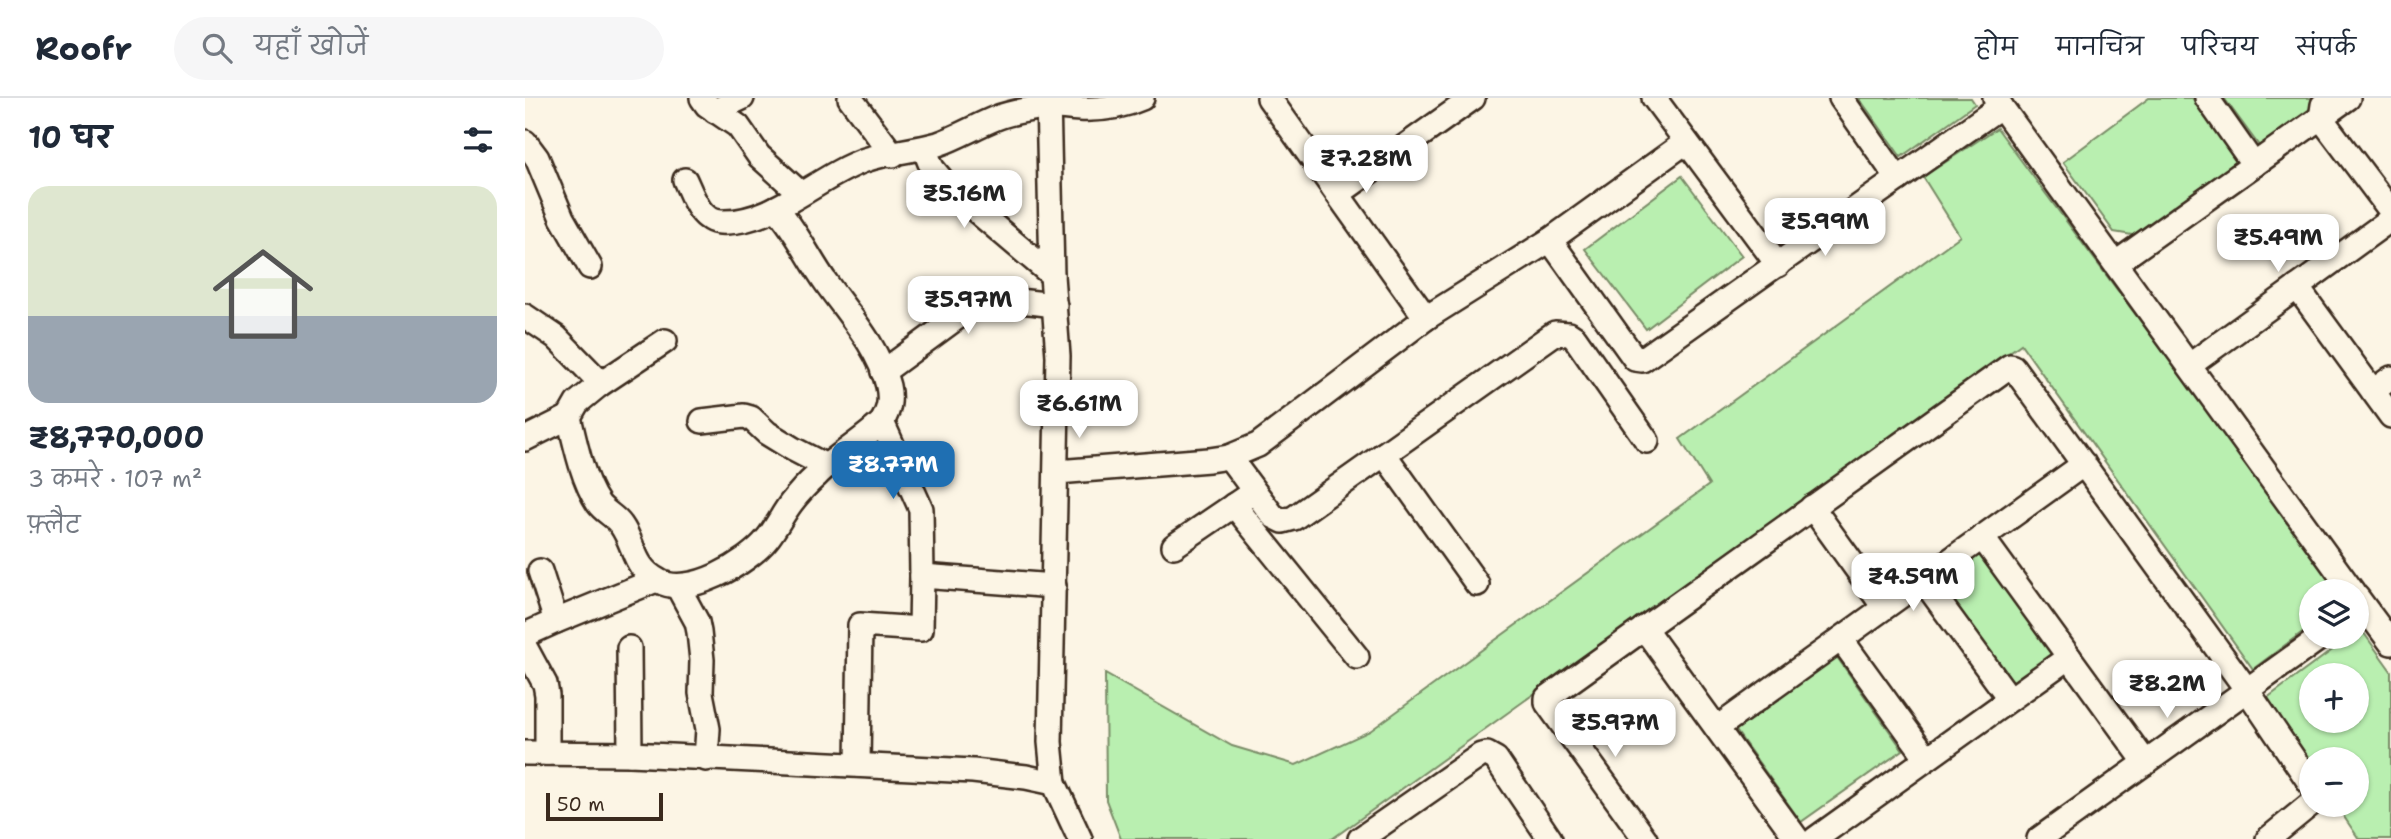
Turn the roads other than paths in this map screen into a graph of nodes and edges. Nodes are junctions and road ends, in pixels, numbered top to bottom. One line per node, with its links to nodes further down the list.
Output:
1 (742, 98): 12 (street)
2 (850, 98): 17 (street)
3 (1142, 98): 10 (street)
4 (1269, 98): 22 (street)
5 (1473, 98): 22 (street)
6 (1654, 98): 15 (street)
7 (1842, 98): 19 (street)
8 (2207, 98): 18 (street)
9 (2349, 98): 13 (street)
10 (1048, 102): 16 (street); 30 (street)
11 (1998, 102): 19 (street); 27 (street)
12 (709, 105): 21 (street)
13 (2322, 108): 18 (street); 24 (street)
14 (525, 142): 29 (street)
15 (1686, 142): 26 (street); 28 (street)
16 (924, 148): 17 (street); 30 (street)
17 (893, 155): 21 (street)
18 (2254, 165): 27 (street)
19 (1898, 179): 28 (street)
20 (685, 180): 23 (street)
21 (800, 193): 23 (street)
22 (1338, 194): 34 (street)
23 (776, 208): 37 (street)
24 (2391, 211)
25 (2391, 219): 31 (street)
26 (1550, 240): 28 (street); 34 (street)
27 (2116, 263): 36 (street)
28 (1778, 265)
29 (590, 267)
30 (1052, 275): 32 (street)
31 (2297, 287): 36 (street); 39 (street)
32 (1055, 305): 37 (street); 50 (street)
33 (525, 316): 38 (street)
34 (1426, 318): 47 (street)
35 (665, 341): 38 (street)
36 (2190, 365): 58 (street)
37 (883, 372): 43 (street)
38 (599, 385): 41 (street)
39 (2382, 385): 40 (street)
40 (2391, 416)
41 (569, 417): 44 (street); 60 (street)
42 (702, 421): 49 (street)
43 (882, 422): 49 (street); 57 (street)
44 (525, 439)
45 (1647, 441): 46 (street)
46 (1384, 454): 51 (street); 61 (street)
47 (1229, 457): 50 (street); 51 (street)
48 (2084, 464): 53 (street); 54 (street); 75 (street)
49 (826, 466): 60 (street)
50 (1057, 472): 62 (street)
51 (1254, 491): 52 (street)
52 (1234, 505): 55 (street); 73 (street)
53 (1812, 507): 63 (street); 66 (street)
54 (1982, 537): 59 (street); 74 (street)
55 (1174, 546)
56 (540, 570): 65 (street)
57 (922, 576): 62 (street); 83 (street)
58 (2342, 579)
59 (1923, 580): 63 (street); 76 (street)
60 (667, 584): 65 (street); 81 (street)
61 (1477, 584)
62 (1054, 586): 85 (street)
63 (1884, 607): 68 (street)
64 (2369, 615): 69 (street)
65 (557, 621): 67 (street)
66 (1644, 628): 77 (street); 90 (street)
67 (525, 635)
68 (1841, 639): 77 (street); 80 (street)
69 (2391, 643)
70 (525, 647): 78 (street)
71 (629, 648): 79 (street)
72 (2304, 649): 75 (street)
73 (1357, 657)
74 (2069, 657): 76 (street); 82 (street)
75 (2247, 690): 82 (street); 84 (street)
76 (2010, 699): 80 (street)
77 (1717, 728): 91 (street)
78 (536, 753): 79 (street)
79 (631, 754): 81 (street)
80 (1927, 758): 92 (street)
81 (706, 759): 83 (street)
82 (2146, 763): 93 (street)
83 (858, 765): 85 (street)
84 (2299, 767)
85 (1054, 783): 87 (street)
86 (2299, 814): 94 (street)
87 (1080, 839)
88 (1360, 839): 89 (street)
89 (1550, 839)
90 (1645, 839)
91 (1797, 839)
92 (1815, 839)
93 (2039, 839)
94 (2268, 839)

